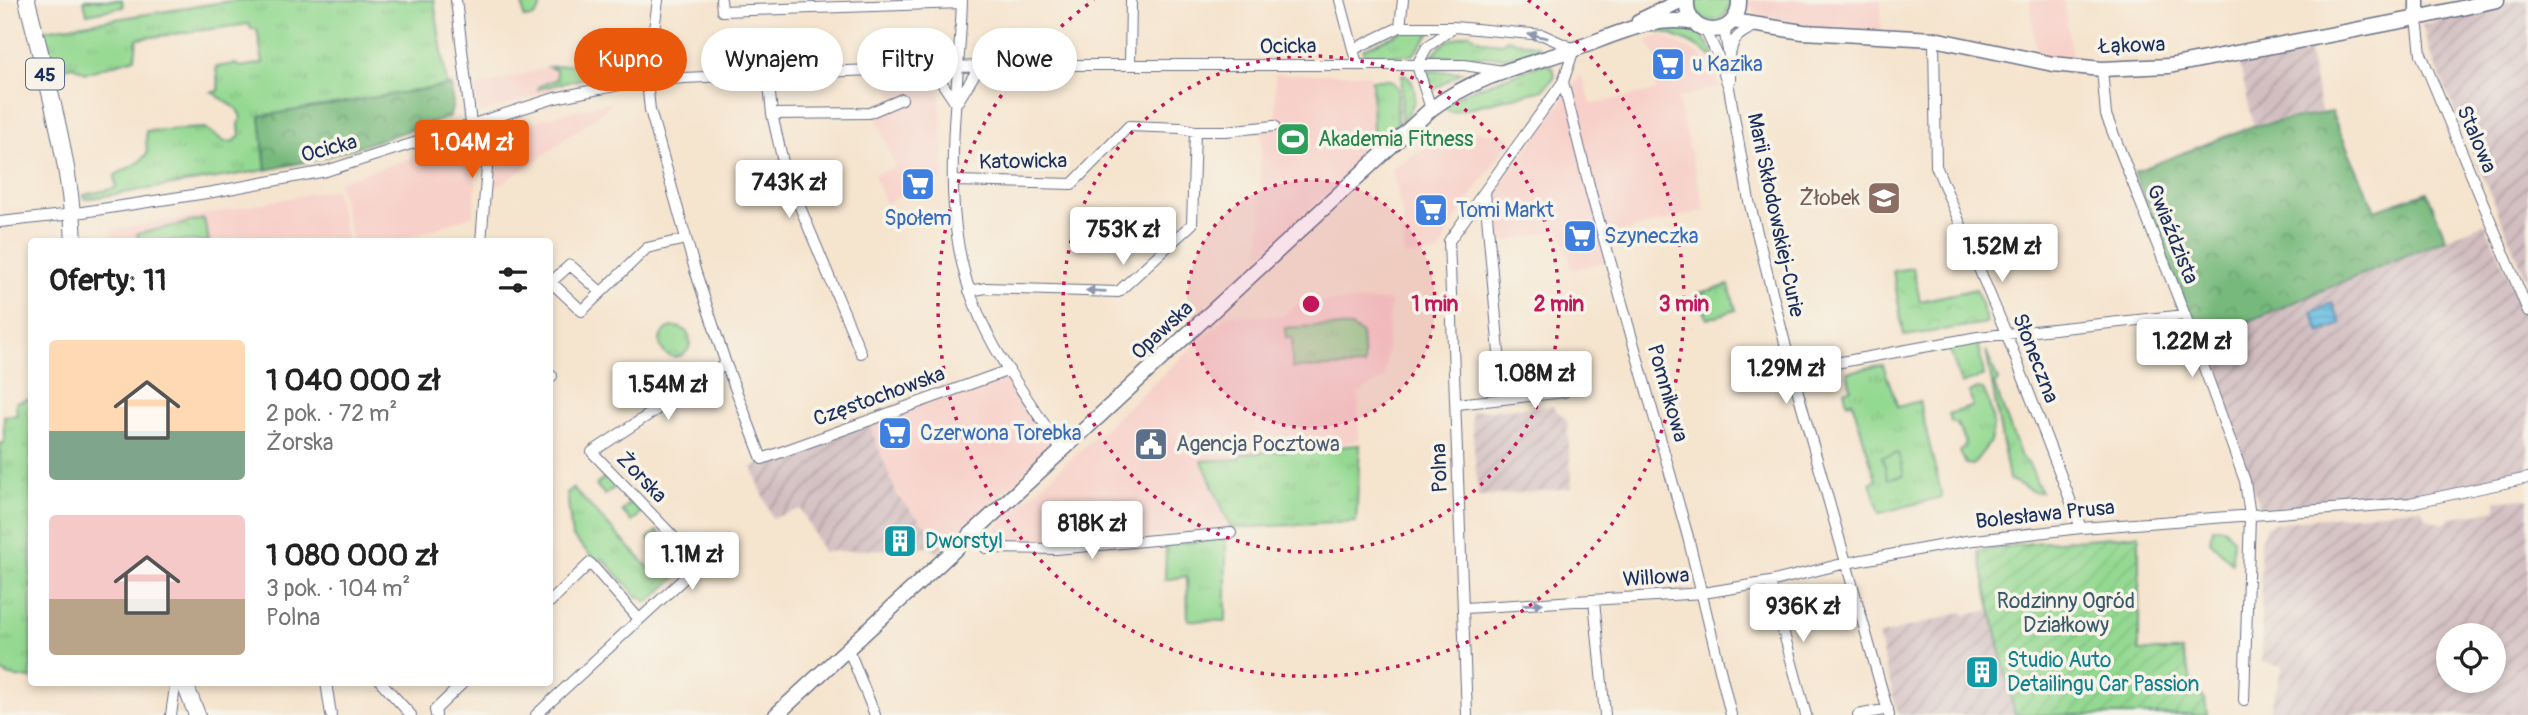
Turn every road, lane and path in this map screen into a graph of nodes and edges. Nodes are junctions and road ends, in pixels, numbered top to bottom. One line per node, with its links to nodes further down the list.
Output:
1 (27, 0): 51 (main road, 45)
2 (456, 0): 46 (street)
3 (658, 0): 20 (street)
4 (721, 0): 13 (street)
5 (1131, 0): 28 (street)
6 (1340, 0): 23 (street)
7 (1403, 0): 17 (street)
8 (2417, 0): 14 (main road)
9 (2497, 0): 14 (main road, Łąkowa)
10 (962, 1): 13 (street); 31 (street, Katowicka)
11 (1679, 1): 16 (main road); 21 (main road, Opawska)
12 (1739, 3): 15 (main road); 19 (main road)
13 (827, 4)
14 (2417, 18): 32 (main road, Łąkowa); 60 (street, Stalowa)
15 (1730, 23): 16 (main road, Opawska); 19 (main road, Łąkowa); 25 (street, Marii Skłodowskiej-Curie)
16 (1700, 26): 21 (main road, Opawska); 36 (street, Marii Skłodowskiej-Curie)
17 (1400, 27): 18 (street); 23 (street)
18 (1454, 27): 24 (street, one-way to 18); 29 (street)
19 (1760, 27): 22 (main road, Łąkowa); 25 (street, Marii Skłodowskiej-Curie)
20 (654, 28)
21 (1614, 34): 24 (main road, Opawska)
22 (1934, 39): 32 (main road, Łąkowa); 62 (street, Słoneczna)
23 (1354, 49): 26 (street)
24 (1574, 49): 33 (main road, Opawska); 35 (street, Polna)
25 (1730, 62): 36 (street, Marii Skłodowskiej-Curie)
26 (1357, 64): 28 (street, Ocicka); 29 (street, Ocicka)
27 (1077, 65): 28 (street, Ocicka)
28 (1130, 65)
29 (1417, 65): 33 (street, Ocicka); 43 (street)
30 (972, 66): 31 (street, Ocicka)
31 (959, 67): 42 (street, Katowicka)
32 (2102, 69): 61 (street, Gwiaździsta)
33 (1503, 71): 43 (main road, Opawska)
34 (972, 78): 42 (street)
35 (1563, 82): 50 (street, Polna); 78 (street, Pomnikowa)
36 (1729, 88): 66 (street, Marii Skłodowskiej-Curie)
37 (587, 91): 45 (street, Ocicka)
38 (648, 91): 55 (street)
39 (770, 91): 44 (street)
40 (947, 91): 42 (street)
41 (902, 99): 44 (street)
42 (956, 104): 49 (street, Katowicka)
43 (1431, 109): 70 (main road, Opawska)
44 (772, 114): 63 (street)
45 (491, 118): 46 (street, Ocicka); 54 (street)
46 (471, 124): 51 (street, Ocicka)
47 (1274, 126): 48 (street, Katowicka)
48 (1195, 131): 49 (street, Katowicka); 58 (street, one-way to 58)
49 (954, 181): 58 (street, Katowicka)
50 (1485, 192): 68 (street); 69 (street, Polna)
51 (73, 213): 52 (street, Ocicka); 53 (main road, 45)
52 (0, 222)
53 (74, 238)
54 (481, 238)
55 (686, 239): 59 (street); 64 (street)
56 (553, 280): 59 (street)
57 (553, 284): 59 (street)
58 (969, 291): 65 (street, Katowicka)
59 (601, 292)
60 (2528, 310)
61 (2185, 315): 62 (street); 72 (street, Gwiaździsta)
62 (2006, 333): 66 (street); 73 (street, Słoneczna)
63 (861, 353)
64 (726, 364): 65 (street, Częstochowska); 82 (street, Żorska)
65 (1009, 370): 70 (street, Katowicka)
66 (1792, 371): 76 (street, Marii Skłodowskiej-Curie)
67 (1564, 392): 68 (street)
68 (1503, 399): 69 (street)
69 (1457, 404): 81 (street, Polna)
70 (1061, 450): 74 (main road, Opawska)
71 (2528, 478): 72 (street)
72 (2250, 516): 73 (street, Bolesława Prusa); 89 (street, Gwiaździsta)
73 (2081, 527): 76 (street, Bolesława Prusa)
74 (970, 533): 75 (street); 83 (main road, Opawska)
75 (1231, 533)
76 (1846, 563): 77 (street, Willowa); 90 (street, Marii Skłodowskiej-Curie)
77 (1770, 582): 78 (street, Willowa); 102 (street)
78 (1703, 593): 80 (street, Willowa); 101 (street, Pomnikowa)
79 (553, 599): 82 (street)
80 (1594, 600): 81 (street, Willowa, one-way to 80); 100 (street)
81 (1465, 608): 99 (street, Polna)
82 (639, 619): 96 (street, Żorska)
83 (846, 650): 97 (main road, Opawska); 98 (street)
84 (177, 686): 91 (street)
85 (186, 686): 92 (main road)
86 (327, 686): 93 (street)
87 (385, 686): 94 (street)
88 (460, 686): 95 (street)
89 (2244, 700)
90 (1888, 712): 103 (street)
91 (171, 715)
92 (197, 715)
93 (331, 715)
94 (411, 715)
95 (436, 715)
96 (536, 715)
97 (776, 715)
98 (875, 715)
99 (1467, 715)
100 (1605, 715)
101 (1731, 715)
102 (1807, 715)
103 (1858, 715)

